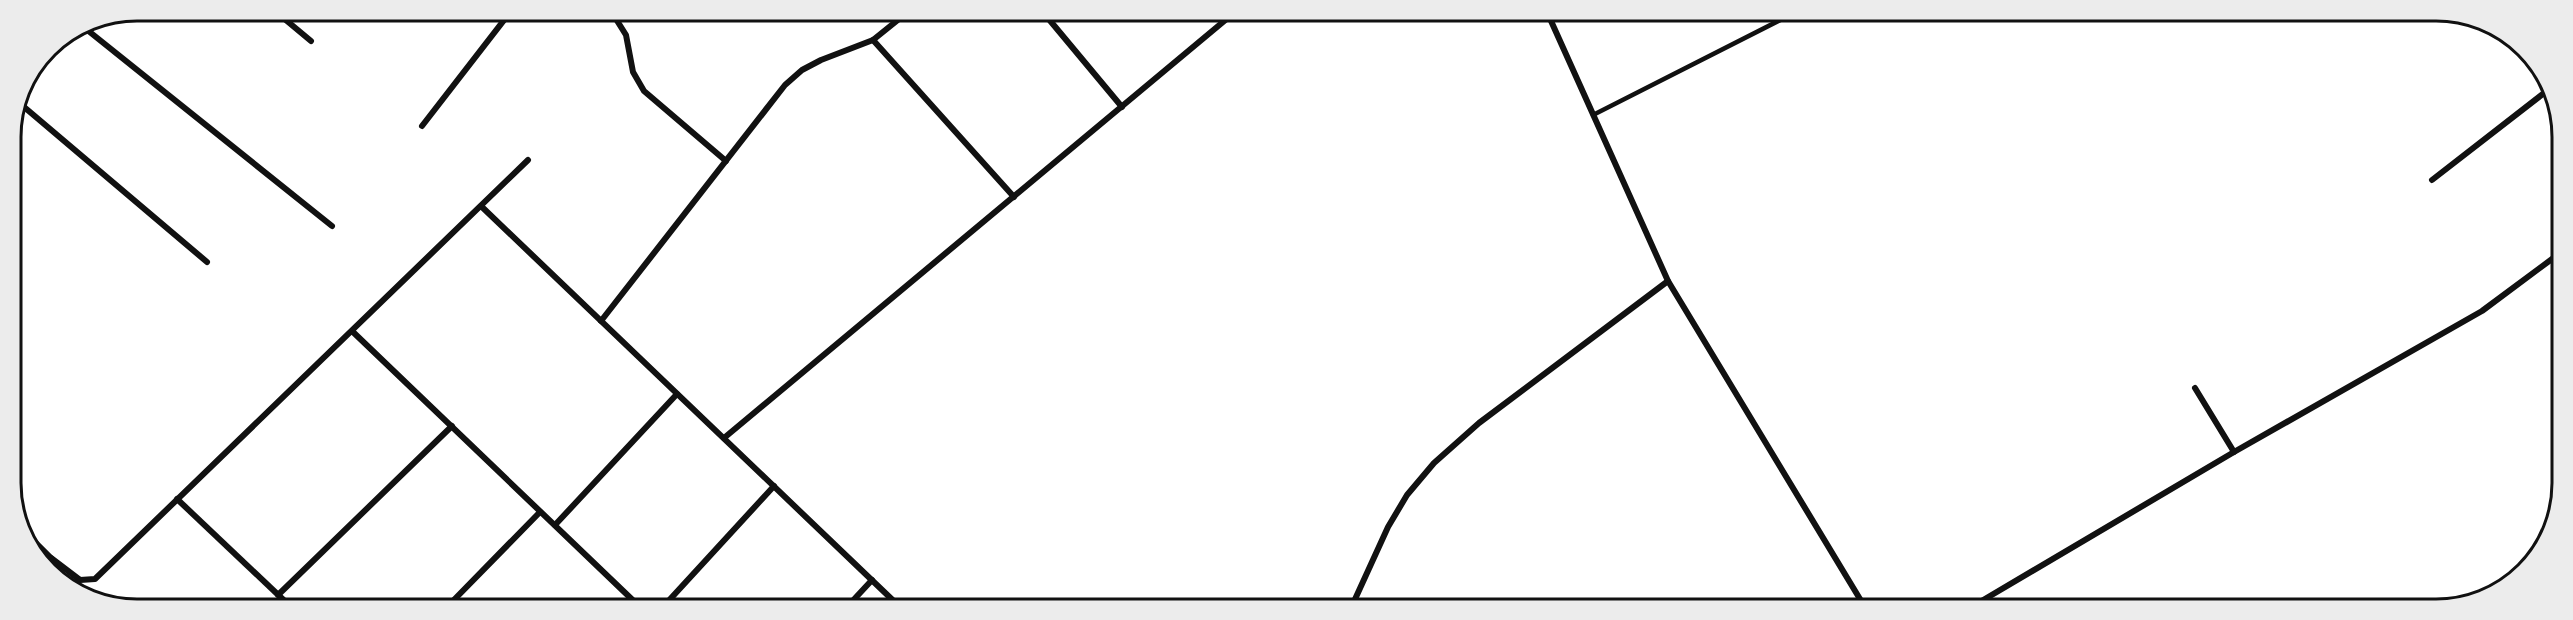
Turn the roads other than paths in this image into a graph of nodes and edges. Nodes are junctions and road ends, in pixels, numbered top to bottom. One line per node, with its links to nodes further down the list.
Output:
1 (287, 21): 11 (street)
2 (503, 21): 16 (street)
3 (618, 21): 18 (street)
4 (897, 21): 10 (street)
5 (1050, 21): 13 (street)
6 (1224, 21): 13 (street)
7 (1551, 21): 15 (street)
8 (1778, 21): 15 (lane)
9 (89, 31): 22 (street)
10 (873, 40): 18 (street); 20 (street)
11 (311, 41)
12 (2544, 93): 19 (street)
13 (1122, 106): 20 (street)
14 (25, 108): 24 (street)
15 (1593, 115): 25 (street)
16 (422, 126)
17 (528, 160): 21 (street)
18 (726, 161): 26 (street)
19 (2432, 180)
20 (1014, 197): 31 (street)
21 (482, 207): 26 (street); 27 (street)
22 (332, 226)
23 (2552, 259): 32 (street)
24 (207, 262)
25 (1668, 281): 47 (street); 48 (street)
26 (601, 321): 29 (street)
27 (353, 332): 30 (street); 34 (street)
28 (2195, 388): 32 (street)
29 (677, 394): 31 (street); 36 (street)
30 (452, 426): 35 (street); 40 (street)
31 (724, 438): 33 (street)
32 (2234, 452): 49 (street)
33 (774, 486): 39 (street); 44 (street)
34 (177, 499): 38 (street); 40 (street)
35 (540, 512): 36 (street); 42 (street)
36 (555, 525): 43 (street)
37 (39, 546): 38 (street)
38 (51, 558)
39 (872, 580): 45 (street); 46 (street)
40 (278, 595): 41 (street)
41 (282, 599)
42 (455, 599)
43 (630, 599)
44 (670, 599)
45 (854, 599)
46 (892, 599)
47 (1355, 599)
48 (1860, 599)
49 (1985, 599)

